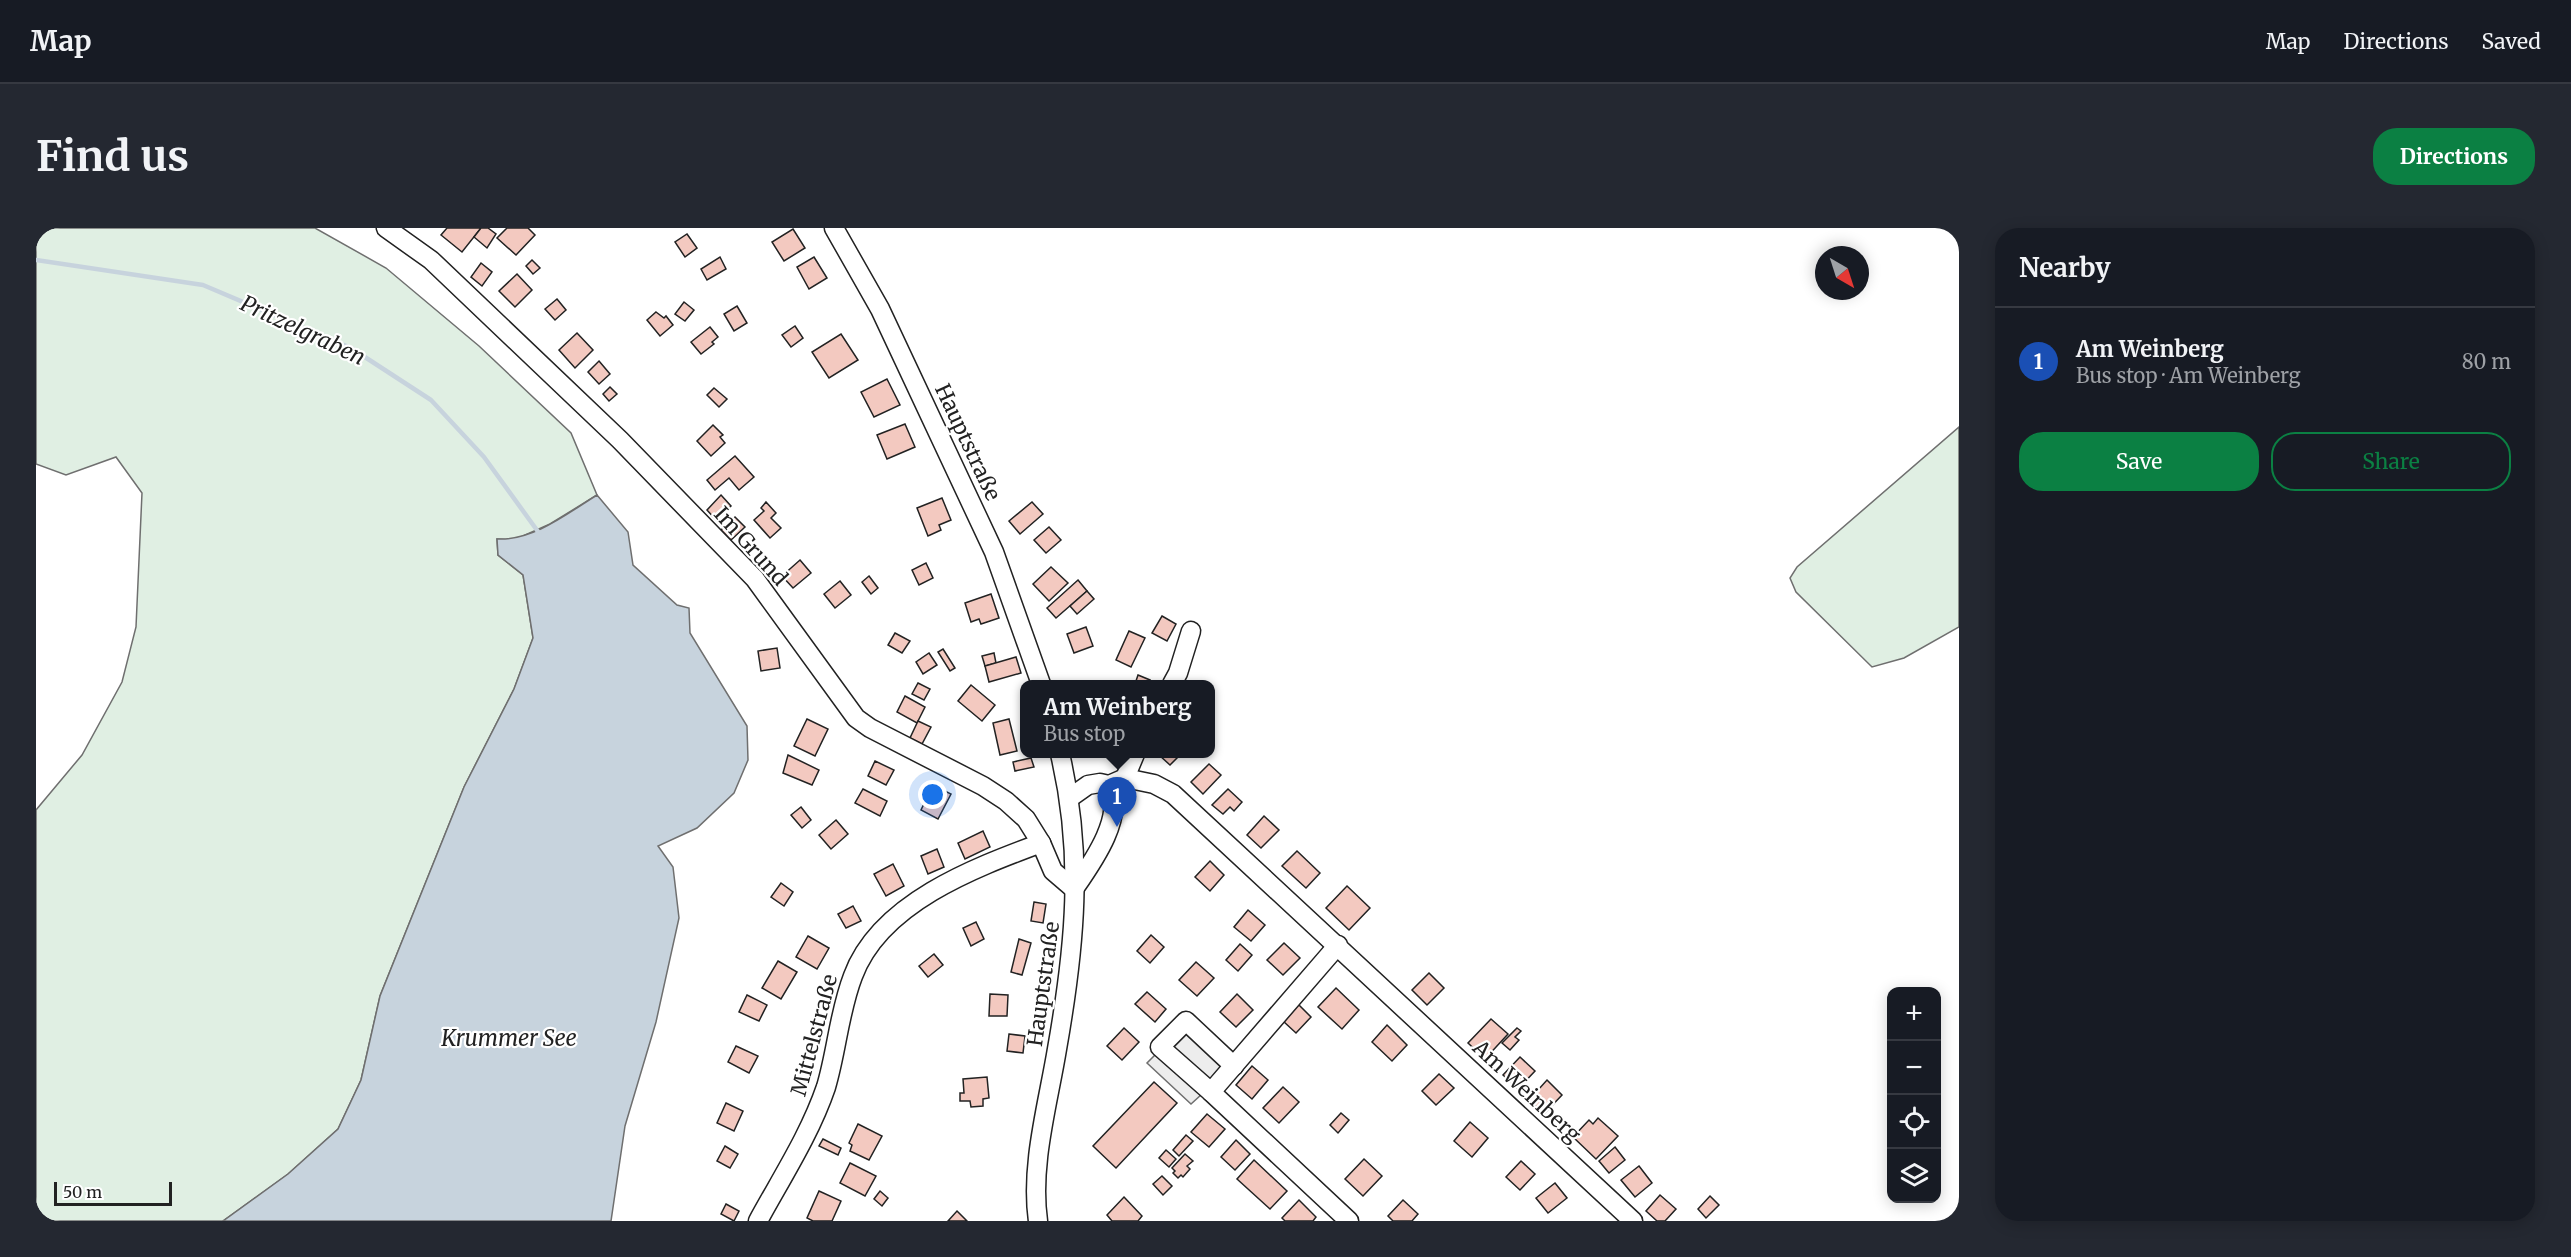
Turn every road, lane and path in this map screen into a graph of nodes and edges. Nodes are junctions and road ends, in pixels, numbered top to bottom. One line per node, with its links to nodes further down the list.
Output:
1 (386, 228): 10 (street, Im Grund)
2 (834, 228): 4 (street, Hauptstraße)
3 (1191, 631): 5 (street)
4 (1040, 680)
5 (1174, 680)
6 (1061, 758): 9 (street, Hauptstraße)
7 (1132, 758): 8 (street)
8 (1117, 781): 9 (street, Am Weinberg); 11 (street); 12 (street, Am Weinberg)
9 (1071, 797): 11 (street, Hauptstraße)
10 (1041, 843): 11 (street, Im Grund); 15 (street, Mittelstraße)
11 (1074, 889): 16 (street, Hauptstraße)
12 (1338, 945): 13 (street); 18 (street, Am Weinberg)
13 (1234, 1066): 14 (street); 14 (street)
14 (1211, 1092): 17 (street)
15 (758, 1221)
16 (1038, 1221)
17 (1349, 1221)
18 (1633, 1221)

